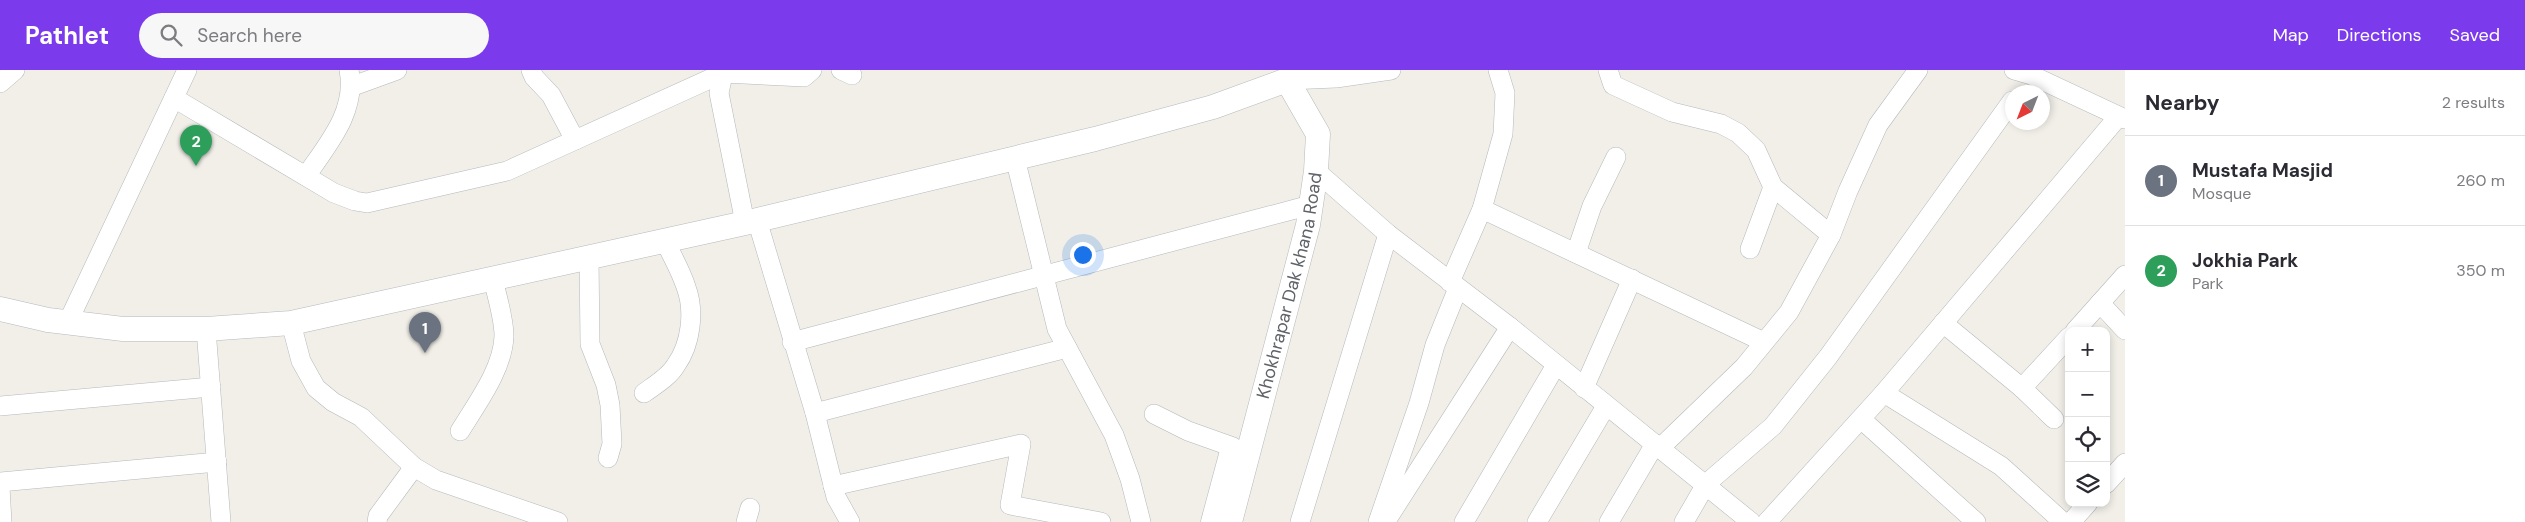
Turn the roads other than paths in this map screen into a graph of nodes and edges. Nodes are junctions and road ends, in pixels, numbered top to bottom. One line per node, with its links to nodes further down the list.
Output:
1 (15, 70): 14 (street)
2 (397, 70): 13 (street)
3 (531, 70): 19 (street)
4 (812, 70): 9 (street)
5 (1391, 70): 12 (street)
6 (1498, 70): 26 (street)
7 (1608, 70): 24 (street)
8 (1918, 70): 29 (street)
9 (724, 71): 19 (street); 27 (street)
10 (184, 72): 16 (street)
11 (2027, 72): 15 (street); 18 (street)
12 (1292, 73): 21 (street); 22 (street)
13 (351, 78): 23 (street)
14 (0, 83)
15 (2021, 85)
16 (174, 98): 23 (street); 41 (street)
17 (2005, 111): 73 (street)
18 (2121, 118): 43 (street)
19 (575, 140): 23 (street)
20 (1616, 157): 32 (street)
21 (1015, 158): 27 (street); 34 (street)
22 (1316, 171): 25 (street, Khokhrapar Dak khana Road); 28 (street); 85 (street, Khokhrapar Dak khana Road)
23 (306, 176)
24 (1773, 187): 29 (street); 31 (street)
25 (1303, 208): 34 (street); 66 (street, Khokhrapar Dak khana Road)
26 (1482, 210): 32 (street); 38 (street)
27 (751, 221): 30 (street); 49 (street)
28 (1388, 234): 38 (street); 86 (street)
29 (1831, 235): 50 (street)
30 (665, 241): 33 (street); 56 (street)
31 (1750, 249)
32 (1576, 253): 37 (street)
33 (589, 257): 36 (street); 67 (street)
34 (1044, 275): 49 (street); 51 (street)
35 (2125, 275): 39 (street)
36 (493, 279): 42 (street); 64 (street)
37 (1632, 279): 50 (street); 54 (street)
38 (1454, 285): 44 (street); 87 (street)
39 (2100, 303): 45 (street); 47 (street)
40 (0, 309): 41 (street)
41 (68, 322): 46 (street)
42 (291, 323): 46 (street); 70 (street)
43 (1943, 323): 55 (street); 57 (street)
44 (1510, 327): 52 (street); 88 (street)
45 (2079, 327)
46 (206, 328): 53 (street)
47 (2125, 330)
48 (2065, 341): 55 (street)
49 (792, 342): 60 (street)
50 (1764, 342): 65 (street)
51 (1067, 348): 60 (street); 83 (street)
52 (1556, 365): 54 (street); 89 (street)
53 (211, 387): 58 (street); 68 (street)
54 (1584, 388): 59 (street)
55 (2022, 388): 63 (street)
56 (644, 393)
57 (1884, 393): 62 (street); 96 (street)
58 (0, 406)
59 (1606, 406): 65 (street); 90 (street)
60 (815, 413): 74 (street)
61 (1154, 414): 66 (street)
62 (1861, 419): 94 (street); 95 (street)
63 (2054, 419)
64 (460, 431)
65 (1658, 446): 73 (street); 91 (street)
66 (1233, 447): 84 (street, Khokhrapar Dak khana Road)
67 (608, 458)
68 (217, 462): 72 (street); 78 (street)
69 (2125, 463): 71 (street)
70 (414, 466): 79 (street); 80 (street)
71 (2110, 480)
72 (0, 482)
73 (1706, 484): 92 (street); 93 (street)
74 (833, 486): 81 (street); 82 (street)
75 (0, 487): 77 (street)
76 (2084, 507): 97 (street)
77 (2, 522)
78 (221, 522)
79 (377, 522)
80 (558, 522)
81 (850, 522)
82 (1101, 522)
83 (1141, 522)
84 (1213, 522)
85 (1230, 522)
86 (1300, 522)
87 (1378, 522)
88 (1385, 522)
89 (1464, 522)
90 (1537, 522)
91 (1609, 522)
92 (1684, 522)
93 (1751, 522)
94 (1767, 522)
95 (1976, 522)
96 (2063, 522)
97 (2071, 522)

